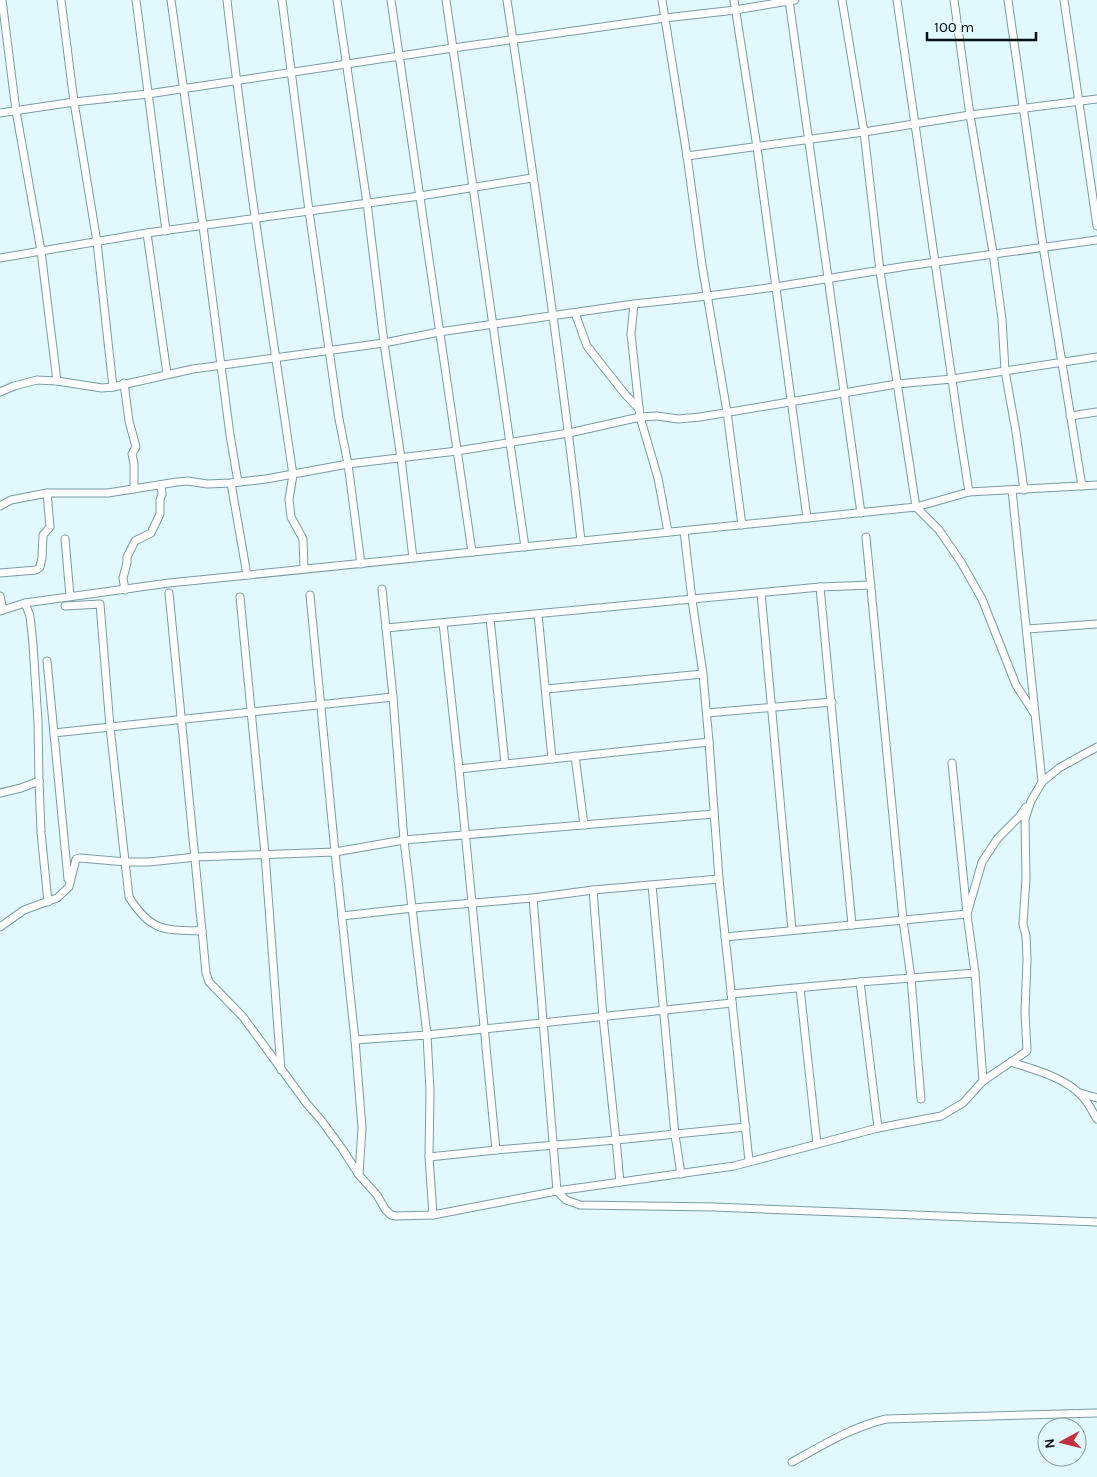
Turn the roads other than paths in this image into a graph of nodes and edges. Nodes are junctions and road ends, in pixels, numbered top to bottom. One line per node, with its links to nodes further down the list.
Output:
1 (2, 0): 33 (street)
2 (61, 0): 31 (street)
3 (136, 0): 28 (street)
4 (171, 0): 27 (street)
5 (227, 0): 26 (street)
6 (282, 0): 25 (street)
7 (337, 0): 24 (street)
8 (391, 0): 23 (street)
9 (446, 0): 22 (street)
10 (507, 0): 21 (street)
11 (662, 0): 20 (street)
12 (734, 0): 19 (street)
13 (791, 0): 19 (street); 38 (street)
14 (842, 0): 37 (street)
15 (897, 0): 36 (street)
16 (954, 0): 35 (street)
17 (1008, 0): 32 (street)
18 (1064, 0): 30 (street)
19 (736, 10): 20 (street); 39 (street)
20 (664, 18): 21 (street); 40 (street)
21 (513, 41): 22 (street); 41 (street)
22 (453, 48): 23 (street); 42 (street)
23 (400, 56): 24 (street); 43 (street)
24 (347, 65): 25 (street); 44 (street)
25 (291, 73): 26 (street); 45 (street)
26 (236, 80): 27 (street); 46 (street)
27 (184, 88): 28 (street); 47 (street)
28 (148, 94): 31 (street); 49 (street)
29 (1097, 99): 30 (street)
30 (1078, 101): 32 (street); 48 (street)
31 (74, 102): 33 (street); 52 (street)
32 (1024, 108): 35 (street); 53 (street)
33 (16, 111): 34 (street); 54 (street)
34 (0, 113)
35 (970, 116): 36 (street); 55 (street)
36 (915, 124): 37 (street); 57 (street)
37 (864, 132): 38 (street); 58 (street)
38 (810, 140): 39 (street); 59 (street)
39 (757, 147): 40 (street); 60 (street)
40 (687, 156): 61 (street)
41 (532, 178): 42 (street); 64 (street)
42 (474, 188): 43 (street); 65 (street)
43 (420, 196): 44 (street); 66 (street)
44 (367, 203): 45 (street); 67 (street)
45 (309, 211): 46 (street); 68 (street)
46 (255, 219): 47 (street); 70 (street)
47 (203, 226): 49 (street); 72 (street)
48 (1097, 226)
49 (166, 231): 50 (street)
50 (147, 233): 52 (street); 74 (street)
51 (1097, 240): 53 (street)
52 (97, 242): 54 (street); 79 (street)
53 (1043, 246): 55 (street); 71 (street)
54 (41, 251): 56 (street); 76 (street)
55 (993, 254): 57 (street); 73 (street)
56 (0, 258)
57 (935, 262): 58 (street); 75 (street)
58 (880, 271): 59 (street); 78 (street)
59 (827, 279): 60 (street); 81 (street)
60 (775, 287): 61 (street); 82 (street)
61 (708, 296): 62 (street); 83 (street)
62 (634, 304): 63 (street); 85 (street)
63 (575, 313): 64 (street); 85 (street)
64 (553, 316): 65 (street); 87 (street)
65 (493, 324): 66 (street); 88 (street)
66 (439, 332): 67 (street); 89 (street)
67 (384, 343): 68 (street); 90 (street)
68 (329, 351): 70 (street); 91 (street)
69 (1097, 357): 71 (street)
70 (276, 358): 72 (street); 92 (street)
71 (1061, 362): 73 (street); 86 (street)
72 (221, 366): 74 (street); 93 (street)
73 (1005, 371): 75 (street); 99 (street)
74 (167, 374): 77 (street)
75 (952, 378): 78 (street); 100 (street)
76 (58, 381): 79 (street); 80 (street)
77 (124, 383): 79 (street); 97 (street)
78 (898, 384): 81 (street); 103 (street)
79 (112, 386)
80 (0, 392)
81 (844, 394): 82 (street); 104 (street)
82 (791, 402): 83 (street); 105 (street)
83 (727, 412): 85 (street); 106 (street)
84 (1097, 412): 86 (street)
85 (640, 413): 87 (street); 108 (street)
86 (1070, 416): 96 (street)
87 (569, 433): 88 (street); 111 (street)
88 (510, 442): 89 (street); 112 (street)
89 (457, 451): 90 (street); 113 (street)
90 (401, 458): 91 (street); 114 (street)
91 (348, 464): 92 (street); 115 (street)
92 (293, 475): 93 (street); 116 (street)
93 (234, 483): 94 (street); 118 (street)
94 (161, 484): 97 (street); 122 (street)
95 (1097, 485): 96 (street)
96 (1082, 486): 99 (street)
97 (134, 489): 101 (street)
98 (1012, 490): 99 (street); 100 (street); 138 (street)
99 (1024, 490)
100 (969, 492): 103 (street)
101 (47, 493): 102 (street); 117 (street)
102 (0, 506)
103 (916, 507): 104 (street); 148 (street)
104 (861, 513): 105 (street)
105 (806, 518): 106 (street)
106 (742, 525): 107 (street)
107 (684, 531): 108 (street); 129 (street)
108 (668, 532): 111 (street)
109 (866, 537): 119 (street)
110 (65, 538): 127 (street)
111 (581, 541): 112 (street)
112 (525, 547): 113 (street)
113 (472, 552): 114 (street)
114 (413, 558): 115 (street)
115 (361, 564): 116 (street)
116 (304, 569): 118 (street)
117 (0, 573)
118 (247, 575): 122 (street)
119 (871, 585): 120 (street); 181 (street)
120 (820, 588): 124 (street); 143 (street)
121 (382, 589): 137 (street)
122 (125, 590): 127 (street)
123 (169, 593): 149 (street)
124 (761, 593): 129 (street); 145 (street)
125 (310, 595): 144 (street)
126 (0, 596): 132 (street)
127 (70, 596): 130 (street)
128 (240, 597): 146 (street)
129 (692, 600): 133 (street); 140 (street)
130 (25, 603): 132 (street); 159 (street)
131 (65, 606): 150 (street)
132 (2, 610)
133 (538, 614): 134 (street); 141 (street)
134 (490, 618): 135 (street); 157 (street)
135 (443, 623): 137 (street); 158 (street)
136 (1097, 624): 138 (street)
137 (386, 628): 142 (street)
138 (1027, 629): 148 (street)
139 (47, 661): 151 (street)
140 (703, 674): 141 (street); 147 (street)
141 (546, 689): 155 (street)
142 (393, 697): 144 (street); 166 (street)
143 (832, 702): 145 (street); 182 (street)
144 (321, 705): 146 (street); 167 (street)
145 (772, 707): 147 (street); 184 (street)
146 (250, 712): 149 (street); 168 (street)
147 (707, 713): 152 (street)
148 (1035, 715): 160 (street)
149 (181, 720): 150 (street); 169 (street)
150 (110, 727): 151 (street); 170 (street)
151 (54, 733): 173 (street)
152 (709, 742): 154 (street); 163 (street)
153 (1097, 747): 160 (street)
154 (575, 756): 155 (street); 164 (street)
155 (552, 759): 157 (street)
156 (952, 763): 179 (street)
157 (505, 764): 158 (street)
158 (459, 769): 165 (street)
159 (39, 781): 161 (street); 176 (street)
160 (1042, 782): 162 (street)
161 (0, 793)
162 (1030, 801): 179 (street); 199 (street)
163 (714, 814): 164 (street); 171 (street)
164 (584, 825): 165 (street)
165 (465, 835): 166 (street); 177 (street)
166 (404, 840): 167 (street); 178 (street)
167 (335, 852): 168 (street); 180 (street)
168 (265, 854): 169 (street); 200 (street)
169 (196, 857): 170 (street); 185 (street)
170 (126, 862): 173 (street); 185 (street)
171 (720, 880): 172 (street); 186 (street)
172 (652, 885): 174 (street); 193 (street)
173 (69, 887): 176 (street)
174 (593, 890): 175 (street); 194 (street)
175 (533, 898): 177 (street); 195 (street)
176 (48, 902): 183 (street)
177 (472, 903): 178 (street); 196 (street)
178 (413, 908): 180 (street); 197 (street)
179 (967, 914): 181 (street); 187 (street)
180 (342, 916): 198 (street)
181 (903, 920): 182 (street); 188 (street)
182 (852, 925): 184 (street)
183 (0, 927)
184 (792, 930): 186 (street)
185 (202, 931): 200 (street)
186 (725, 937): 191 (street)
187 (975, 973): 188 (street); 201 (street)
188 (911, 978): 189 (street); 204 (street)
189 (860, 982): 190 (street); 207 (street)
190 (800, 988): 191 (street); 210 (street)
191 (731, 994): 192 (street)
192 (732, 1004): 193 (street); 206 (street)
193 (664, 1010): 194 (street); 208 (street)
194 (603, 1017): 195 (street); 209 (street)
195 (543, 1023): 196 (street); 211 (street)
196 (484, 1028): 197 (street); 212 (street)
197 (427, 1035): 198 (street); 213 (street)
198 (355, 1040): 216 (street)
199 (1011, 1062): 201 (street); 202 (street)
200 (282, 1070): 216 (street)
201 (983, 1081): 207 (street)
202 (1078, 1092): 203 (street); 205 (street)
203 (1097, 1098)
204 (921, 1099)
205 (1097, 1119)
206 (746, 1127): 208 (street); 214 (street)
207 (878, 1128): 210 (street)
208 (675, 1135): 209 (street); 215 (street)
209 (616, 1140): 211 (street); 217 (street)
210 (817, 1144): 214 (street)
211 (554, 1146): 212 (street); 218 (street)
212 (496, 1150): 213 (street)
213 (430, 1157): 219 (street)
214 (749, 1161): 215 (street)
215 (681, 1174): 217 (street)
216 (359, 1175): 219 (street)
217 (620, 1182): 218 (street)
218 (558, 1191): 219 (street); 220 (street)
219 (433, 1214)
220 (1097, 1222)
221 (1097, 1413): 222 (street)
222 (792, 1462)

